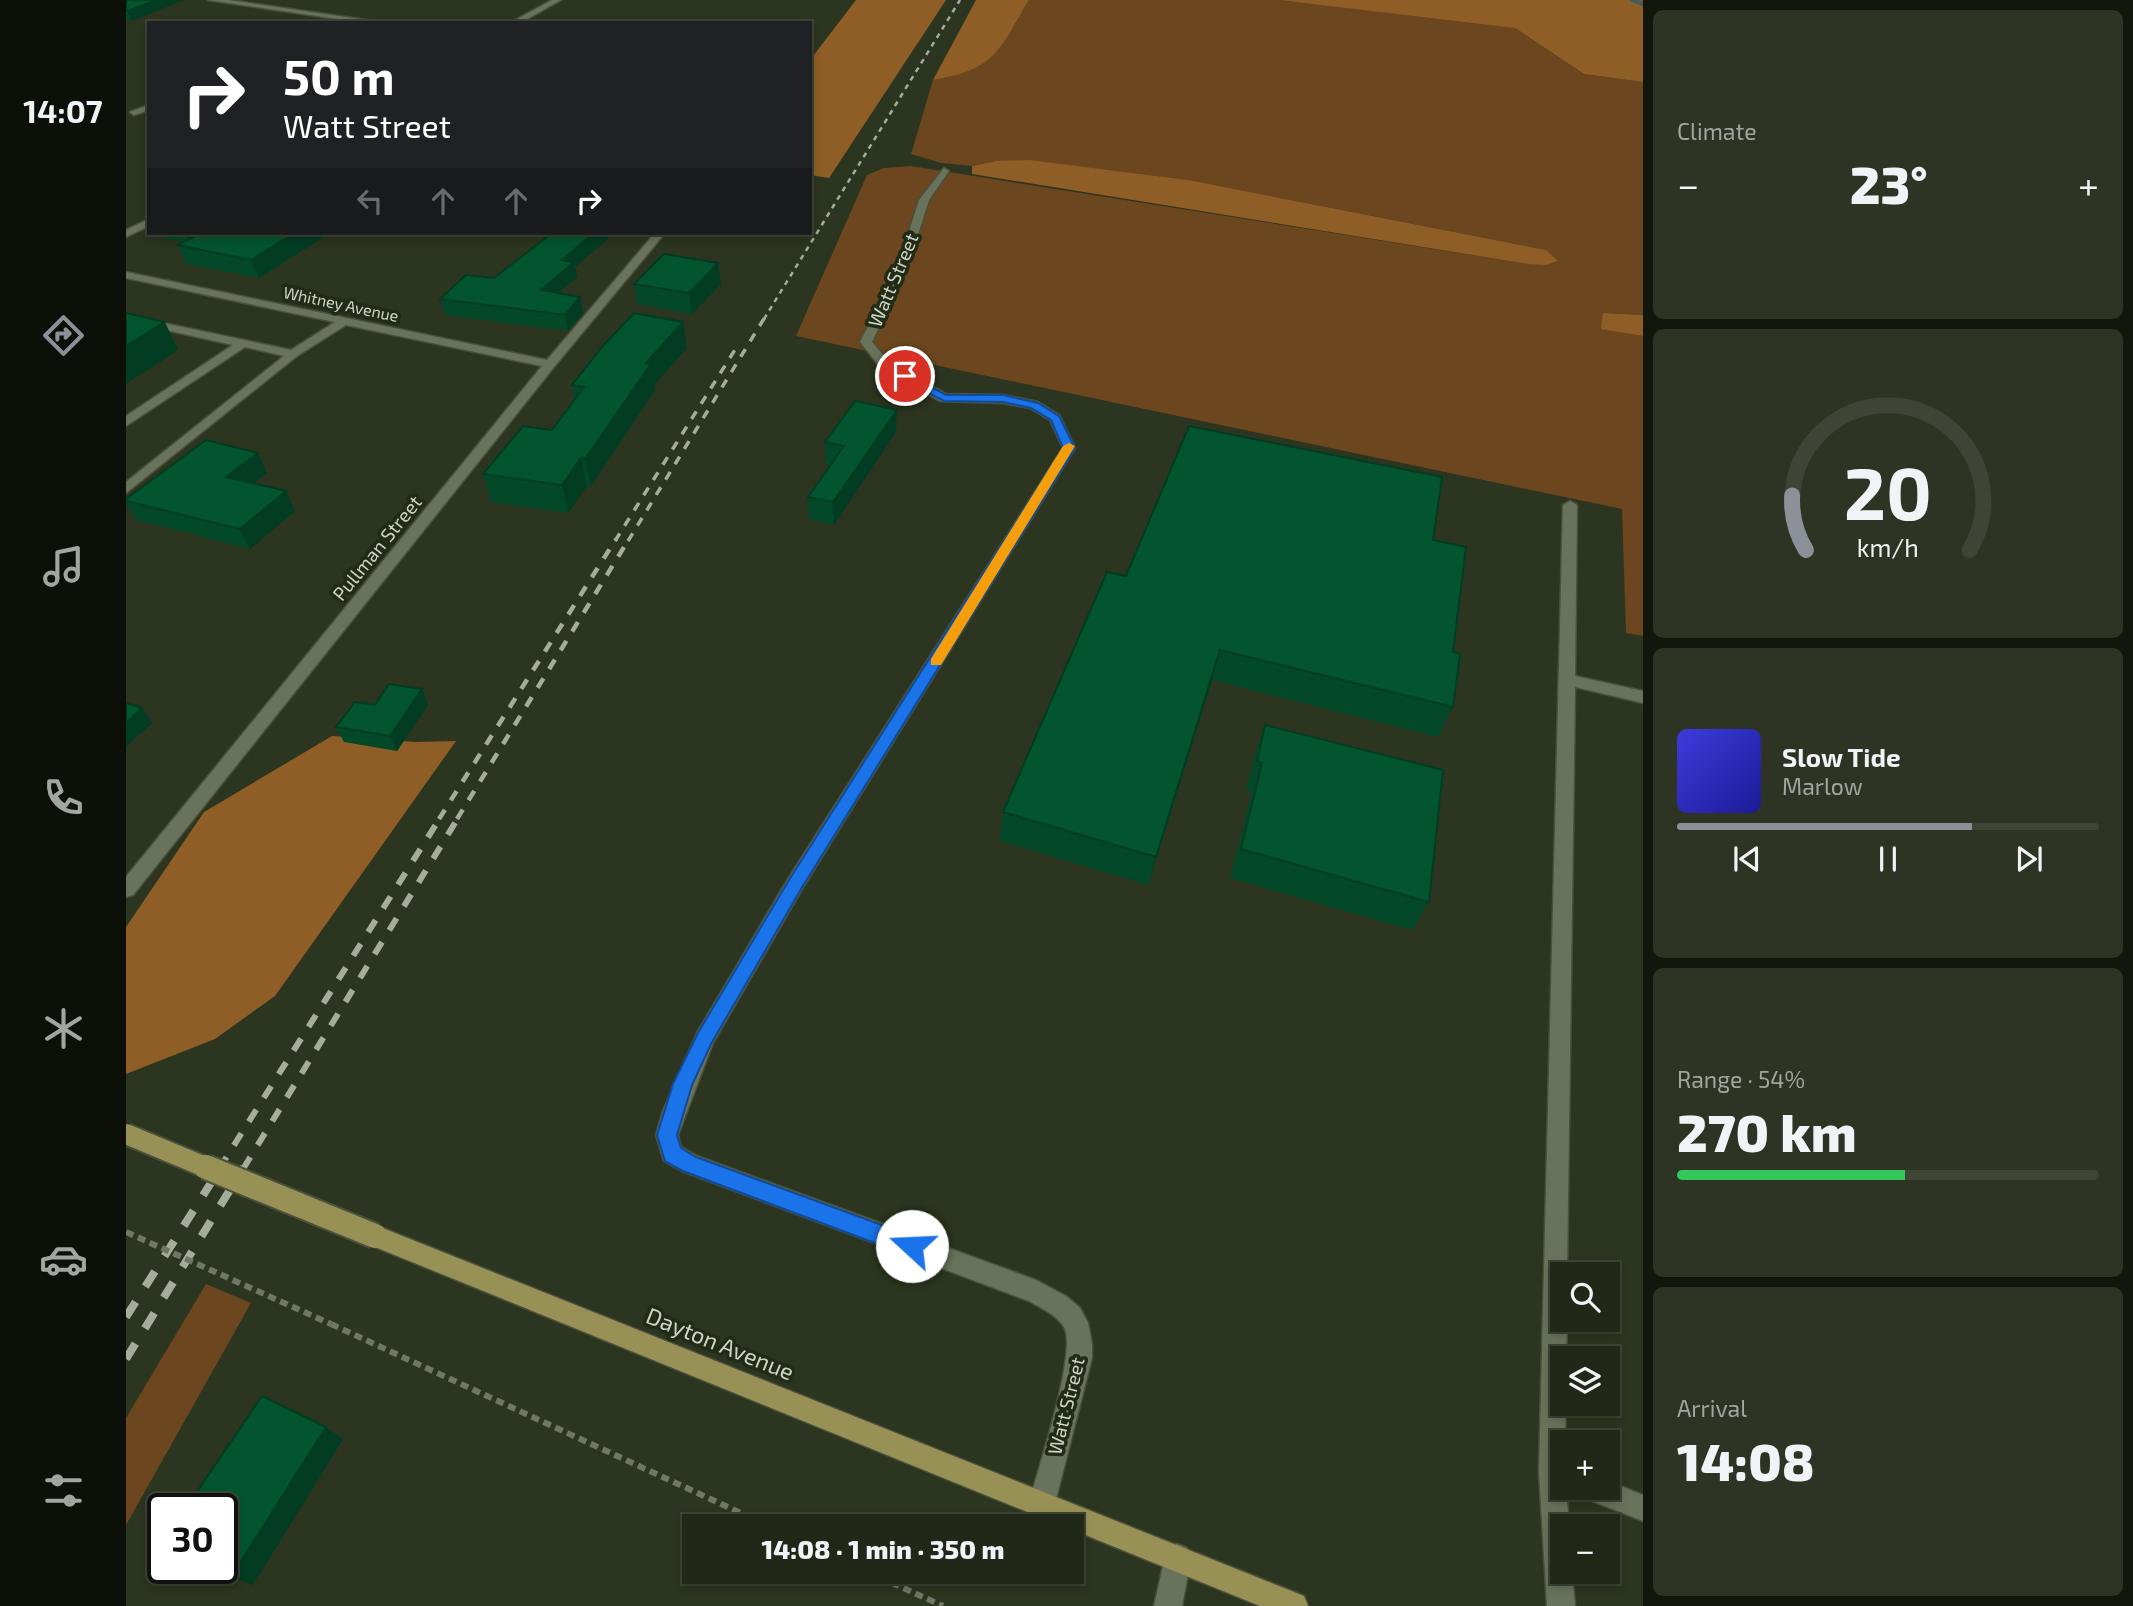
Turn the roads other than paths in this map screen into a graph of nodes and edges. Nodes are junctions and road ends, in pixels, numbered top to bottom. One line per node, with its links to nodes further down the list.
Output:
1 (212, 0): 3 (street)
2 (556, 0): 4 (street)
3 (368, 21)
4 (518, 21)
5 (147, 108): 6 (street)
6 (129, 112)
7 (944, 171): 27 (street, Watt Street)
8 (147, 223): 9 (street)
9 (126, 234)
10 (658, 235): 16 (street, Pullman Street)
11 (126, 275): 13 (street, Whitney Avenue)
12 (126, 318): 14 (street)
13 (344, 321): 15 (street); 16 (street, Whitney Avenue)
14 (242, 344): 15 (street); 17 (street)
15 (293, 354): 18 (street)
16 (550, 364): 22 (street, Pullman Street)
17 (126, 422)
18 (126, 489)
19 (1570, 505): 20 (street)
20 (1565, 679): 21 (street); 24 (street)
21 (1643, 697)
22 (126, 890)
23 (126, 1133): 27 (main road, Dayton Avenue, bridge)
24 (1557, 1430)
25 (1620, 1499): 28 (street)
26 (1558, 1500): 32 (street)
27 (1042, 1503): 29 (main road, Dayton Avenue)
28 (1643, 1508)
29 (1177, 1558): 30 (street); 31 (main road, Dayton Avenue)
30 (1168, 1606)
31 (1294, 1606)
32 (1561, 1606)

